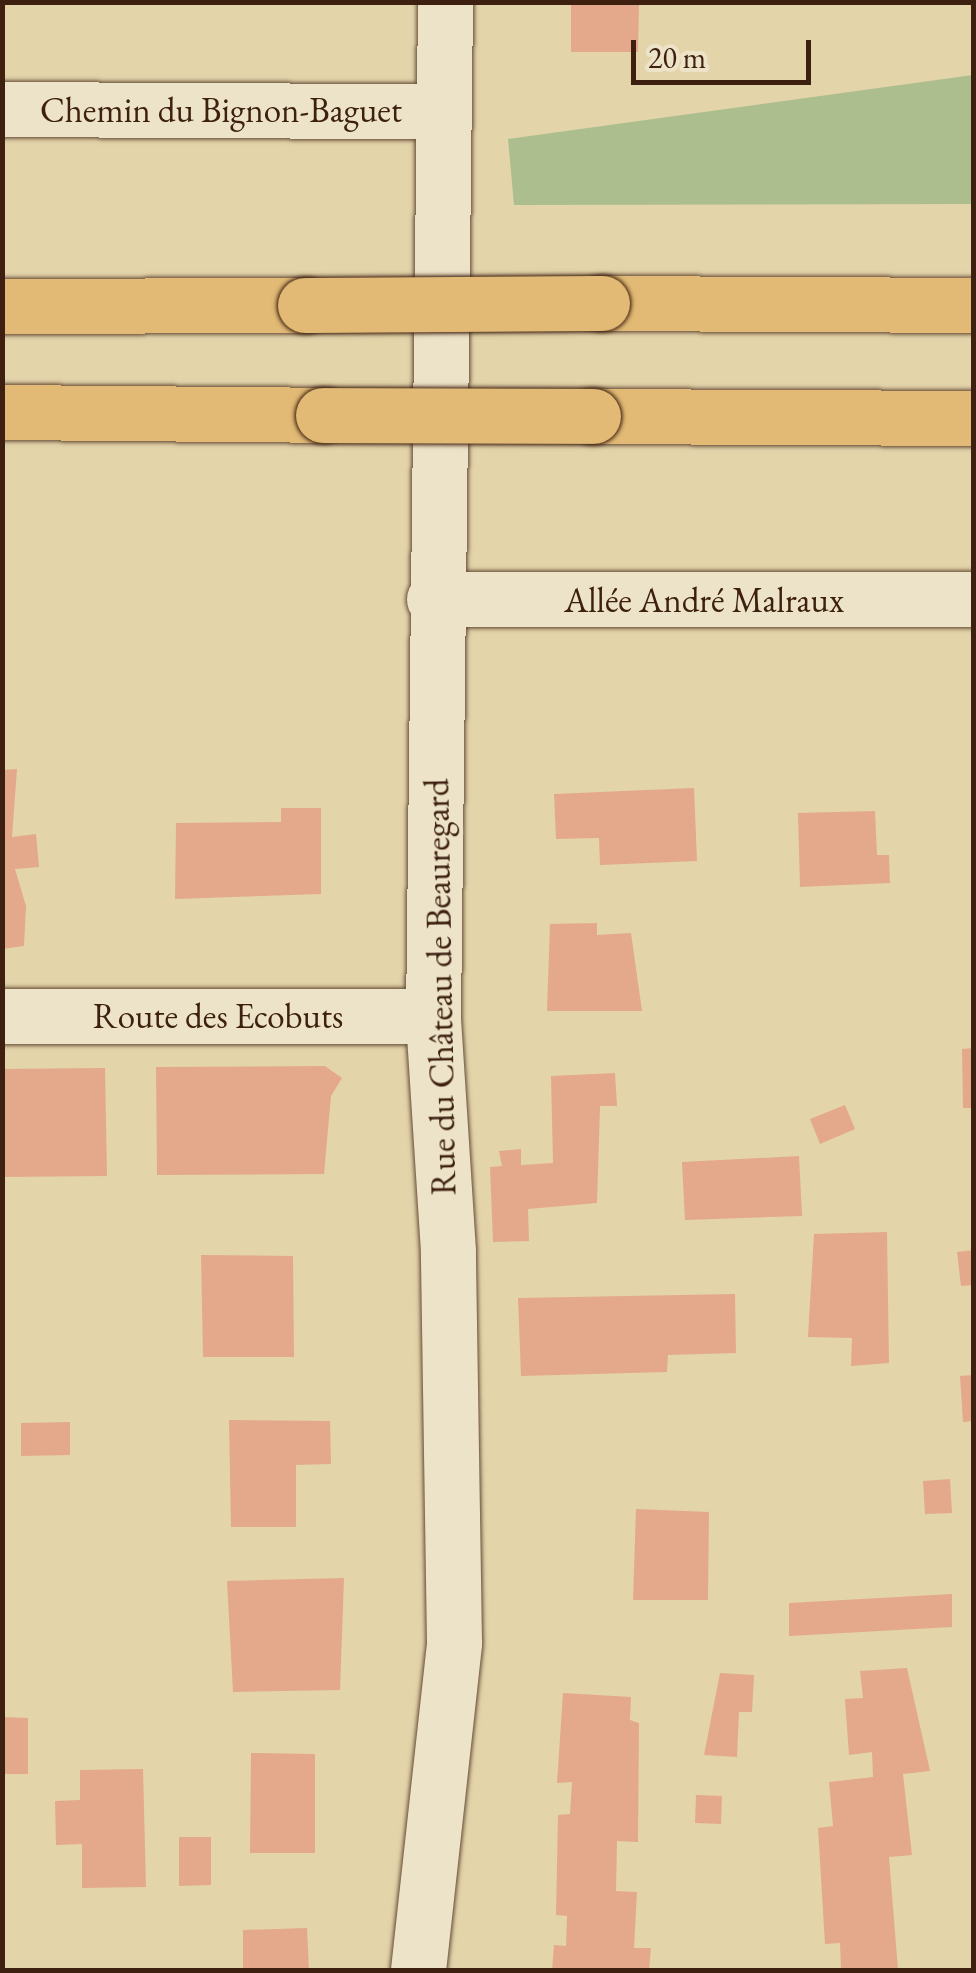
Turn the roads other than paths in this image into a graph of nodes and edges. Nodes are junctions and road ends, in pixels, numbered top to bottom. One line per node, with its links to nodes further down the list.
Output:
1 (445, 2): 3 (street, Rue du Château de Beauregard)
2 (2, 109): 3 (street, Chemin du Bignon-Baguet)
3 (439, 111): 8 (street, Rue du Château de Beauregard)
4 (974, 305): 5 (highway, bridge)
5 (2, 306)
6 (2, 412): 7 (highway, bridge)
7 (974, 418)
8 (434, 599): 9 (street, Allée André Malraux); 11 (street, Rue du Château de Beauregard)
9 (974, 599)
10 (2, 1016): 11 (street, Route des Ecobuts)
11 (433, 1016): 12 (street, Rue du Château de Beauregard)
12 (418, 1970)

